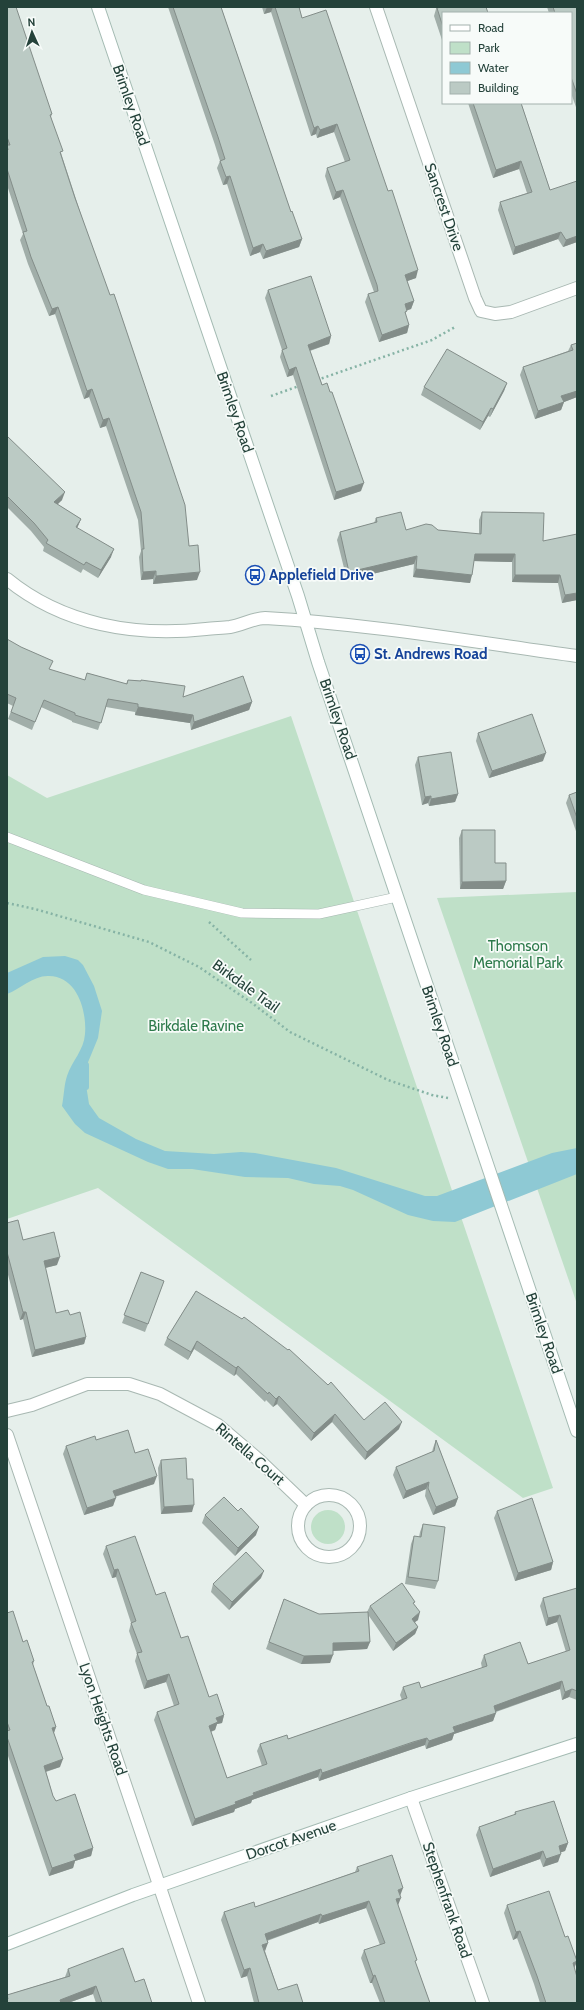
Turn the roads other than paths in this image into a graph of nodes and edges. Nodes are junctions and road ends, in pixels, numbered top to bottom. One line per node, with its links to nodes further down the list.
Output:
1 (98, 7): 5 (street, Brimley Road)
2 (376, 7): 3 (street, Sancrest Drive)
3 (577, 288)
4 (7, 579): 5 (street)
5 (305, 622): 6 (street); 8 (street, Brimley Road)
6 (577, 656)
7 (7, 837): 8 (lane)
8 (397, 897): 10 (street, Brimley Road)
9 (7, 1411): 12 (street, Rintella Court)
10 (577, 1431)
11 (7, 1435): 15 (street, Lyon Heights Road)
12 (306, 1505): 12 (street)
13 (577, 1744): 14 (street, Dorcot Avenue)
14 (411, 1798): 15 (street, Dorcot Avenue); 18 (street, Stephenfrank Road)
15 (159, 1886): 16 (street, Dorcot Avenue); 17 (street, Lyon Heights Road)
16 (7, 1944)
17 (199, 2003)
18 (483, 2003)

